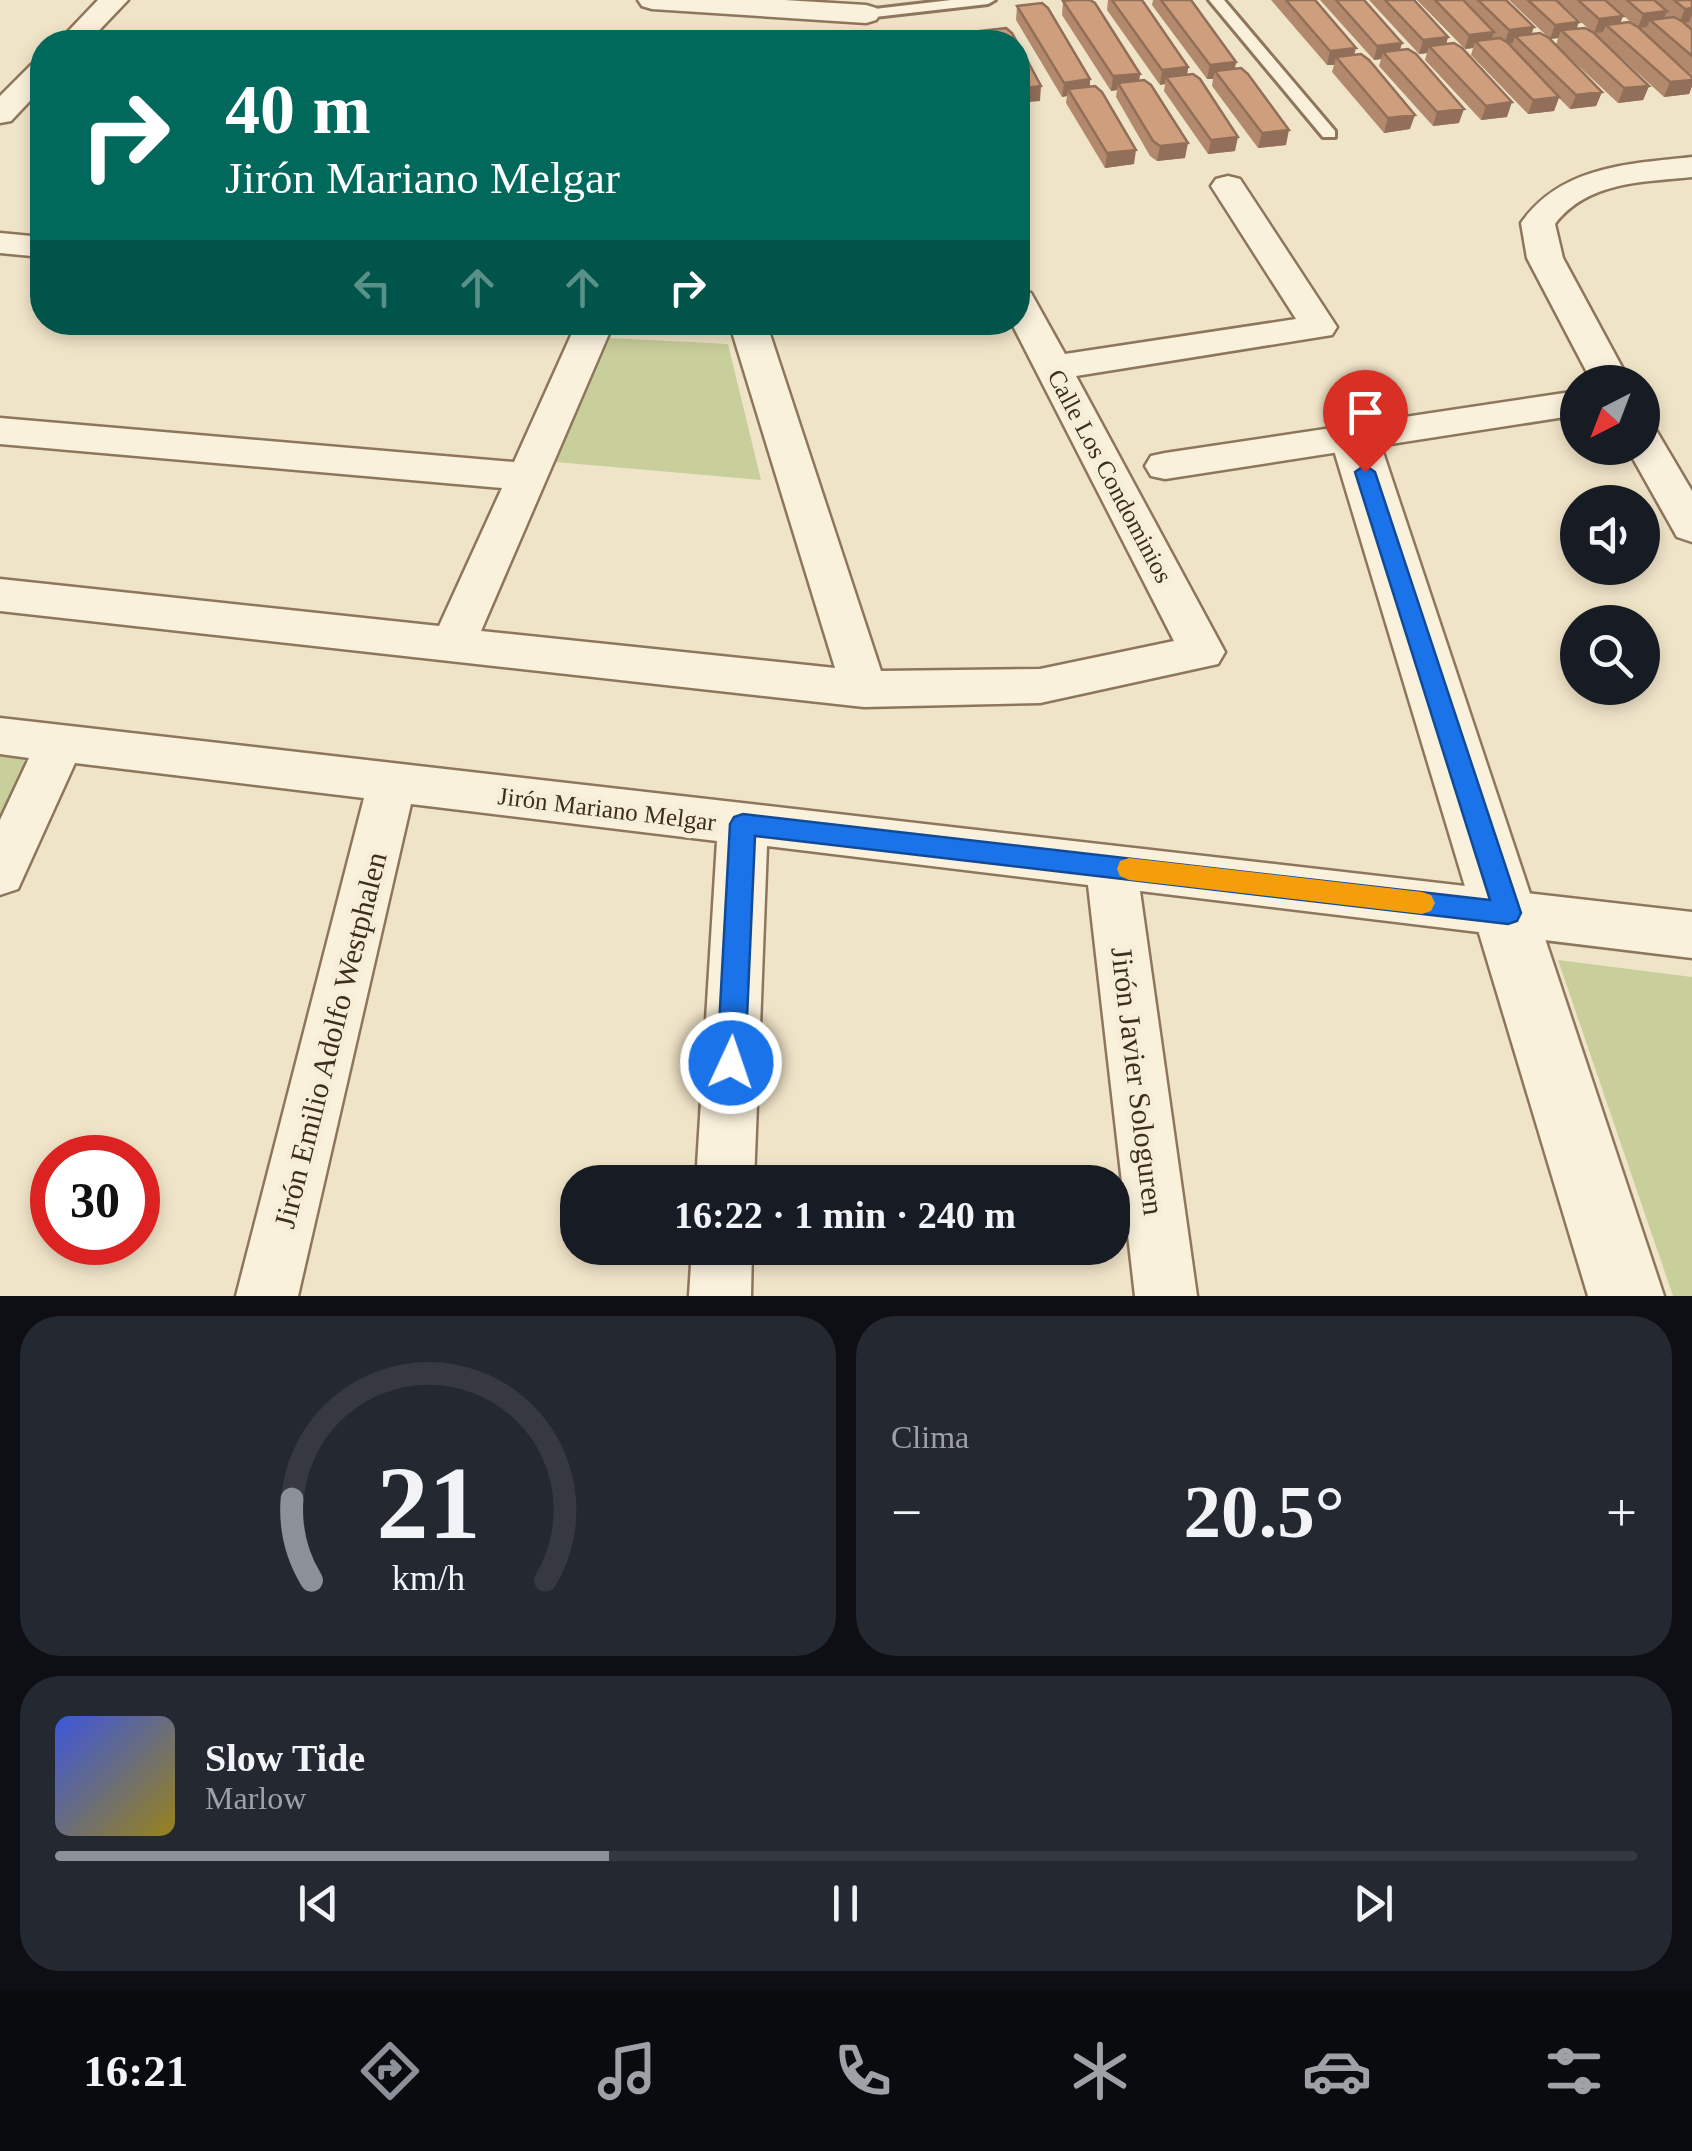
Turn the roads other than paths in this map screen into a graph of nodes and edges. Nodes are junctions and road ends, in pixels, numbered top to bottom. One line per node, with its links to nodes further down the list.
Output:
1 (114, 0): 6 (street)
2 (652, 0): 5 (street)
3 (988, 0): 5 (lane)
4 (1216, 0): 10 (lane)
5 (863, 7): 7 (street)
6 (84, 30)
7 (875, 30)
8 (30, 83): 9 (street)
9 (0, 114)
10 (1328, 134)
11 (1692, 167): 18 (street)
12 (1228, 186): 19 (street)
13 (0, 243): 14 (street)
14 (30, 247)
15 (1030, 324): 19 (street, Calle Los Condominios)
16 (590, 335): 25 (street)
17 (751, 335): 29 (street)
18 (1602, 365)
19 (1053, 368): 29 (street, Calle Los Condominios)
20 (1560, 406): 22 (street)
21 (0, 431): 25 (street)
22 (1354, 437): 24 (street); 36 (street)
23 (1656, 465): 26 (street)
24 (1165, 466)
25 (528, 478): 28 (street)
26 (1692, 527)
27 (0, 595): 28 (street)
28 (454, 642): 29 (street)
29 (864, 689)
30 (0, 736): 31 (street, Jirón Mariano Melgar)
31 (60, 744): 32 (street, Jirón Mariano Melgar); 35 (street)
32 (392, 784): 33 (street, Jirón Mariano Melgar); 40 (street, Jirón Emilio Adolfo Westphalen)
33 (743, 824): 34 (street, Jirón Mariano Melgar); 38 (street)
34 (1111, 867): 36 (street, Jirón Mariano Melgar); 42 (street, Jirón Javier Sologuren)
35 (0, 874)
36 (1508, 913): 37 (street, Jirón Mariano Melgar); 43 (street)
37 (1692, 935)
38 (727, 1165)
39 (721, 1265): 41 (street)
40 (267, 1296)
41 (720, 1296)
42 (1166, 1296)
43 (1626, 1296)

